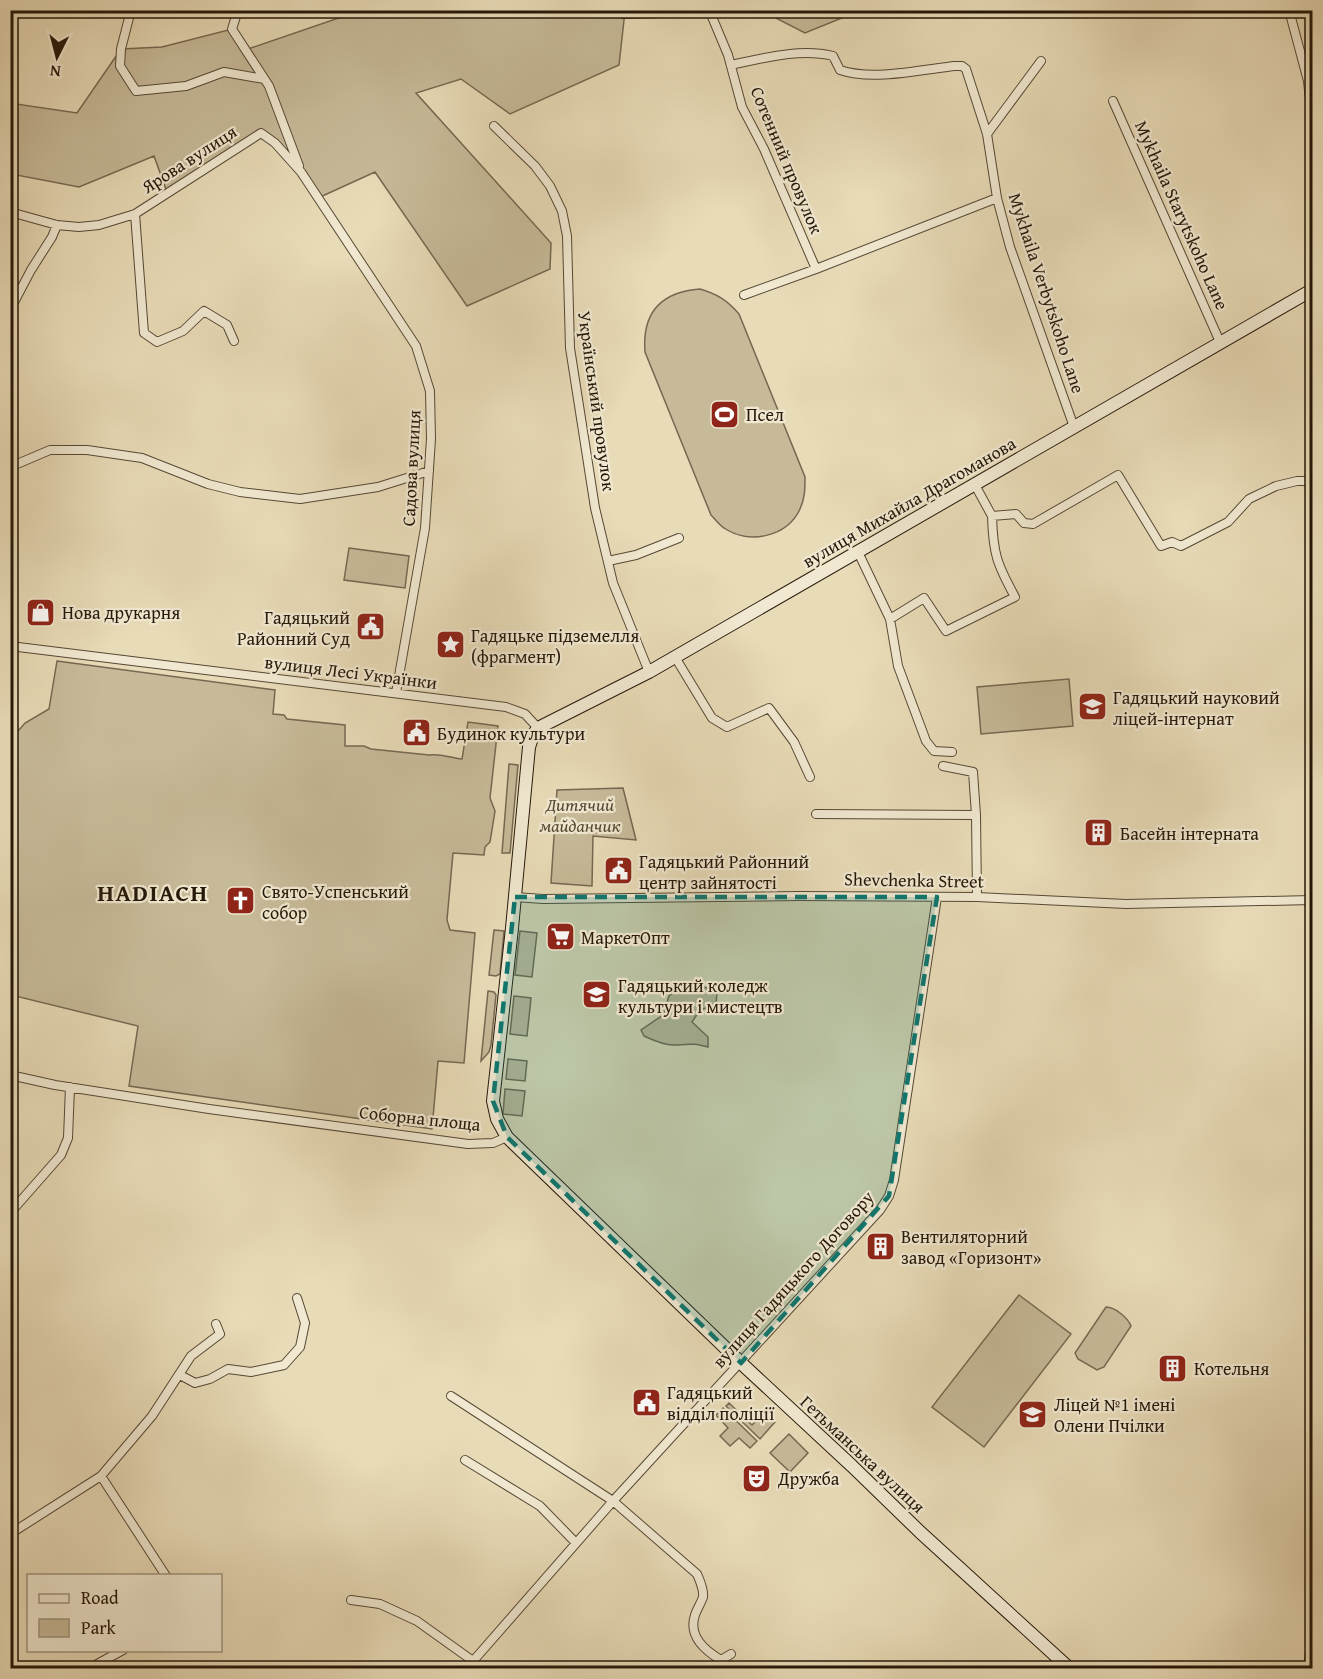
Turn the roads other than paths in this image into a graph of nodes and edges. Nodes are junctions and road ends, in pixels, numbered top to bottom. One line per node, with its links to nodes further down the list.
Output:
1 (131, 10): 8 (street)
2 (238, 10): 8 (street, Садова вулиця)
3 (1300, 10): 4 (street)
4 (1290, 12): 10 (street)
5 (622, 14): 7 (street, Сотенний провулок)
6 (1041, 61): 13 (street)
7 (731, 65): 13 (street, Mykhaila Verbytskoho Lane); 19 (street, Сотенний провулок)
8 (264, 79): 14 (street, Садова вулиця)
9 (1113, 101): 24 (street, Mykhaila Starytskoho Lane)
10 (1312, 120)
11 (494, 126): 33 (street, Український провулок)
12 (261, 132): 14 (street, Садова вулиця); 17 (street, Ярова вулиця)
13 (987, 134): 15 (street, Mykhaila Verbytskoho Lane)
14 (301, 172): 27 (street, Садова вулиця)
15 (997, 198): 19 (street); 25 (street, Mykhaila Verbytskoho Lane)
16 (10, 212): 18 (street, Ярова вулиця)
17 (135, 214): 18 (street, Ярова вулиця); 23 (street, Ярова вулиця)
18 (57, 225): 22 (street)
19 (816, 270): 21 (street)
20 (1312, 290): 24 (street, вулиця Михайла Драгоманова)
21 (744, 295)
22 (10, 310)
23 (234, 341)
24 (1220, 342): 25 (street, вулиця Михайла Драгоманова)
25 (1074, 427): 29 (street, вулиця Михайла Драгоманова)
26 (10, 467): 27 (street)
27 (429, 471): 38 (street, Садова вулиця)
28 (1312, 481): 30 (street)
29 (975, 484): 30 (street); 32 (street, вулиця Михайла Драгоманова)
30 (992, 516): 34 (street)
31 (679, 538): 33 (street)
32 (858, 552): 34 (street); 36 (street, вулиця Михайла Драгоманова)
33 (608, 561): 37 (street, Український провулок)
34 (890, 619): 40 (street)
35 (10, 646): 38 (street, вулиця Лесі Українки)
36 (675, 657): 37 (street, вулиця Михайла Драгоманова); 42 (street)
37 (649, 672): 39 (street, вулиця Михайла Драгоманова)
38 (396, 693): 39 (street, вулиця Лесі Українки)
39 (538, 728): 45 (street, Соборна площа)
40 (952, 752)
41 (943, 766): 44 (street)
42 (810, 777)
43 (816, 814): 44 (street)
44 (976, 815): 47 (street)
45 (515, 897): 46 (street, Shevchenka Street); 51 (street, Соборна площа)
46 (937, 897): 47 (street, Shevchenka Street); 55 (street, вулиця Гадяцького Договору)
47 (977, 897): 48 (street, Shevchenka Street)
48 (1312, 900)
49 (10, 1075): 50 (street, Соборна площа)
50 (70, 1087): 51 (street, Соборна площа); 52 (street)
51 (507, 1137): 55 (street, Гетьманська вулиця)
52 (10, 1213)
53 (297, 1298): 56 (street)
54 (216, 1324): 56 (street)
55 (741, 1363): 60 (street, вулиця Гадяцького Договору); 72 (street, Гетьманська вулиця)
56 (180, 1376): 59 (street)
57 (452, 1396): 60 (street)
58 (465, 1460): 62 (street)
59 (101, 1476): 61 (street); 63 (street)
60 (613, 1501): 62 (street, вулиця Гадяцького Договору); 68 (street)
61 (10, 1534)
62 (576, 1543): 69 (street, вулиця Гадяцького Договору)
63 (165, 1574)
64 (351, 1600): 69 (street)
65 (1312, 1635): 66 (street)
66 (1312, 1647): 73 (street)
67 (119, 1652): 70 (street)
68 (731, 1654)
69 (474, 1660): 71 (street, вулиця Гадяцького Договору)
70 (90, 1668)
71 (467, 1668)
72 (1069, 1668)
73 (1308, 1668)

